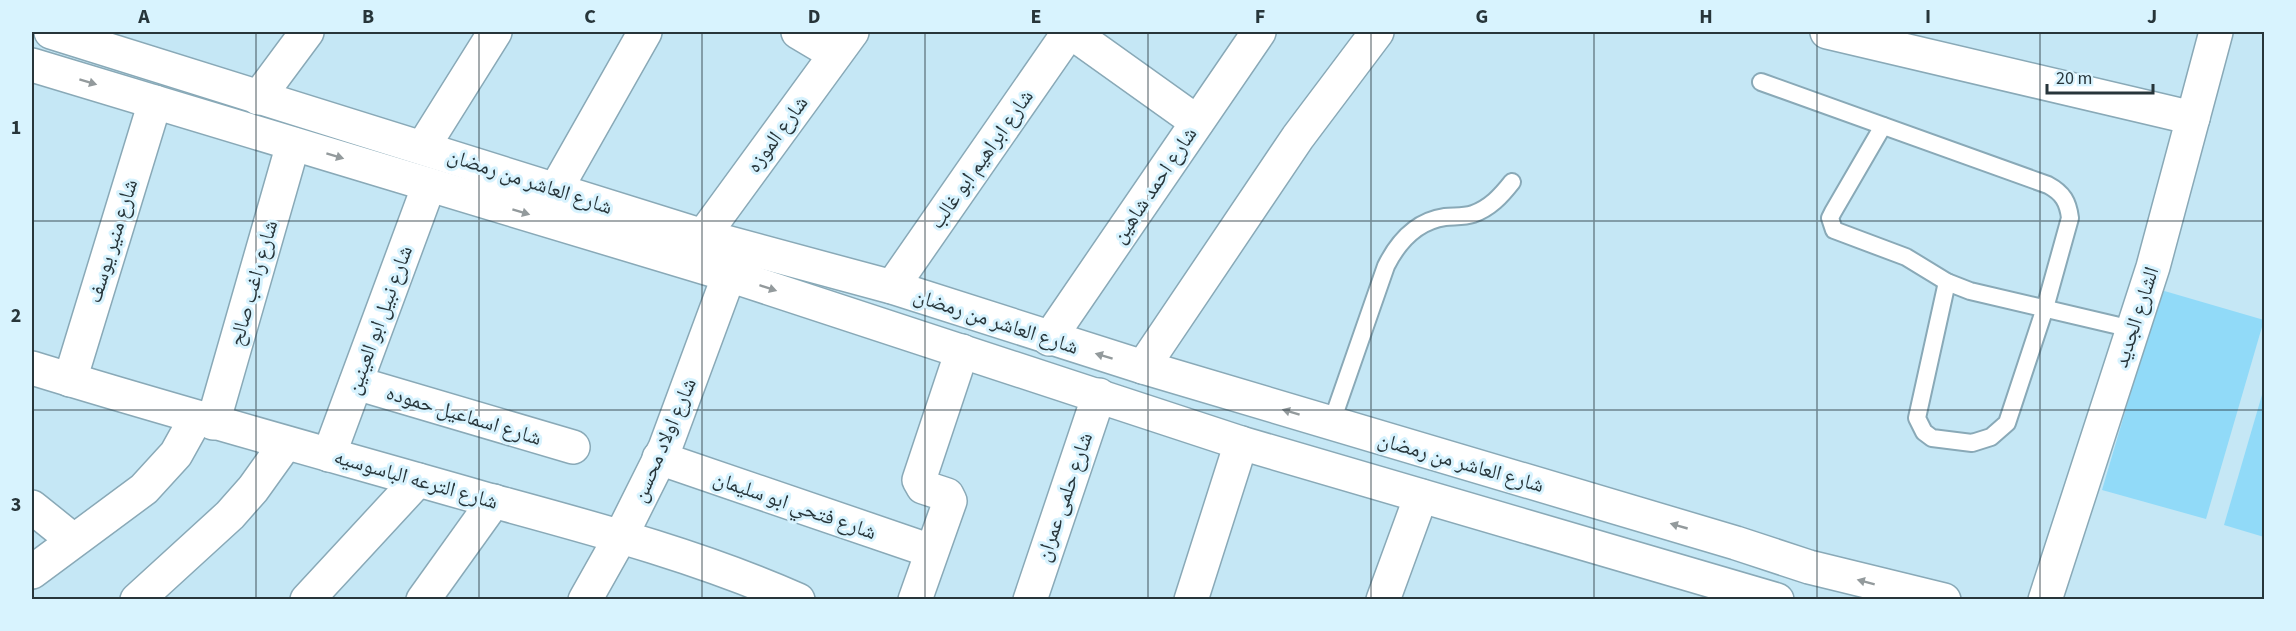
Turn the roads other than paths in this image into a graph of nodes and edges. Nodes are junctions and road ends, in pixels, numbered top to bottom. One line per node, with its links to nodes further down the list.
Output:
1 (307, 32): 14 (street)
2 (495, 32): 20 (street)
3 (645, 32): 23 (street)
4 (798, 32): 11 (street)
5 (1070, 32): 17 (street); 27 (street, شارع ابراهيم ابو غالب)
6 (1259, 32): 17 (street, شارع احمد شاهين)
7 (1377, 32): 32 (street)
8 (1827, 32): 16 (street)
9 (2216, 32): 16 (street, الشارع الجديد)
10 (72, 34): 14 (street, شارع العاشر من رمضان)
11 (844, 43): 24 (street, شارع الموزه)
12 (32, 66): 15 (street, شارع العاشر من رمضان, one-way to 15)
13 (1761, 82): 18 (lane)
14 (258, 98): 20 (street, شارع العاشر من رمضان)
15 (155, 102): 19 (street, شارع العاشر من رمضان); 34 (street, شارع منير يوسف)
16 (2193, 118): 29 (street, الشارع الجديد)
17 (1197, 122): 30 (street, شارع احمد شاهين)
18 (1883, 126): 26 (lane); 28 (lane)
19 (293, 144): 22 (street, شارع العاشر من رمضان, one-way to 22); 37 (street, شارع راغب صالح)
20 (423, 147): 23 (street, شارع العاشر من رمضان)
21 (1512, 182): 38 (lane)
22 (429, 185): 25 (street, شارع العاشر من رمضان, one-way to 25); 35 (street, شارع نبيل ابو العينين)
23 (556, 189): 24 (street, شارع العاشر من رمضان)
24 (703, 236): 27 (street, شارع العاشر من رمضان)
25 (729, 275): 31 (street, شارع العاشر من رمضان, one-way to 31); 44 (street, شارع اولاد محسن)
26 (1947, 282): 28 (lane); 28 (lane)
27 (892, 287): 30 (street, شارع العاشر من رمضان)
28 (2045, 308): 29 (lane)
29 (2132, 329): 66 (street, الشارع الجديد)
30 (1049, 339): 32 (street, شارع العاشر من رمضان, one-way to 30)
31 (962, 351): 36 (street, شارع العاشر من رمضان); 52 (street)
32 (1143, 367): 38 (street, شارع العاشر من رمضان, one-way to 32)
33 (32, 368): 34 (street, شارع الترعه الباسوسيه)
34 (70, 380): 37 (street, شارع الترعه الباسوسيه)
35 (356, 383): 42 (street, شارع اسماعيل حموده); 43 (street, شارع نبيل ابو العينين)
36 (1099, 395): 40 (street, شارع العاشر من رمضان); 61 (street, شارع حلمى عمران)
37 (204, 420): 41 (street, شارع الترعه الباسوسيه); 51 (street, شارع راغب صالح)
38 (1332, 424): 39 (street, شارع العاشر من رمضان)
39 (1365, 434): 45 (street); 65 (street, شارع العاشر من رمضان, one-way to 39)
40 (1241, 442): 45 (street, شارع العاشر من رمضان); 62 (street)
41 (286, 443): 43 (street, شارع الترعه الباسوسيه); 55 (street)
42 (573, 447)
43 (329, 455): 46 (street, شارع الترعه الباسوسيه)
44 (659, 458): 50 (street, شارع اولاد محسن); 52 (street, شارع فتحي ابو سليمان)
45 (1348, 475): 47 (street, شارع العاشر من رمضان)
46 (418, 480): 48 (street, شارع الترعه الباسوسيه); 56 (street)
47 (1421, 496): 54 (street, شارع العاشر من رمضان); 63 (street)
48 (494, 501): 50 (street, شارع الترعه الباسوسيه); 57 (street)
49 (32, 507): 51 (street)
50 (621, 536): 58 (street, شارع اولاد محسن); 59 (street, شارع الترعه الباسوسيه)
51 (73, 540): 53 (street, شارع راغب صالح)
52 (932, 551): 60 (street)
53 (32, 572)
54 (1708, 589): 64 (street, شارع العاشر من رمضان)
55 (137, 600)
56 (307, 600)
57 (423, 600)
58 (585, 600)
59 (798, 600)
60 (915, 600)
61 (1030, 600)
62 (1191, 600)
63 (1383, 600)
64 (1777, 600)
65 (1944, 600)
66 (2045, 600)

